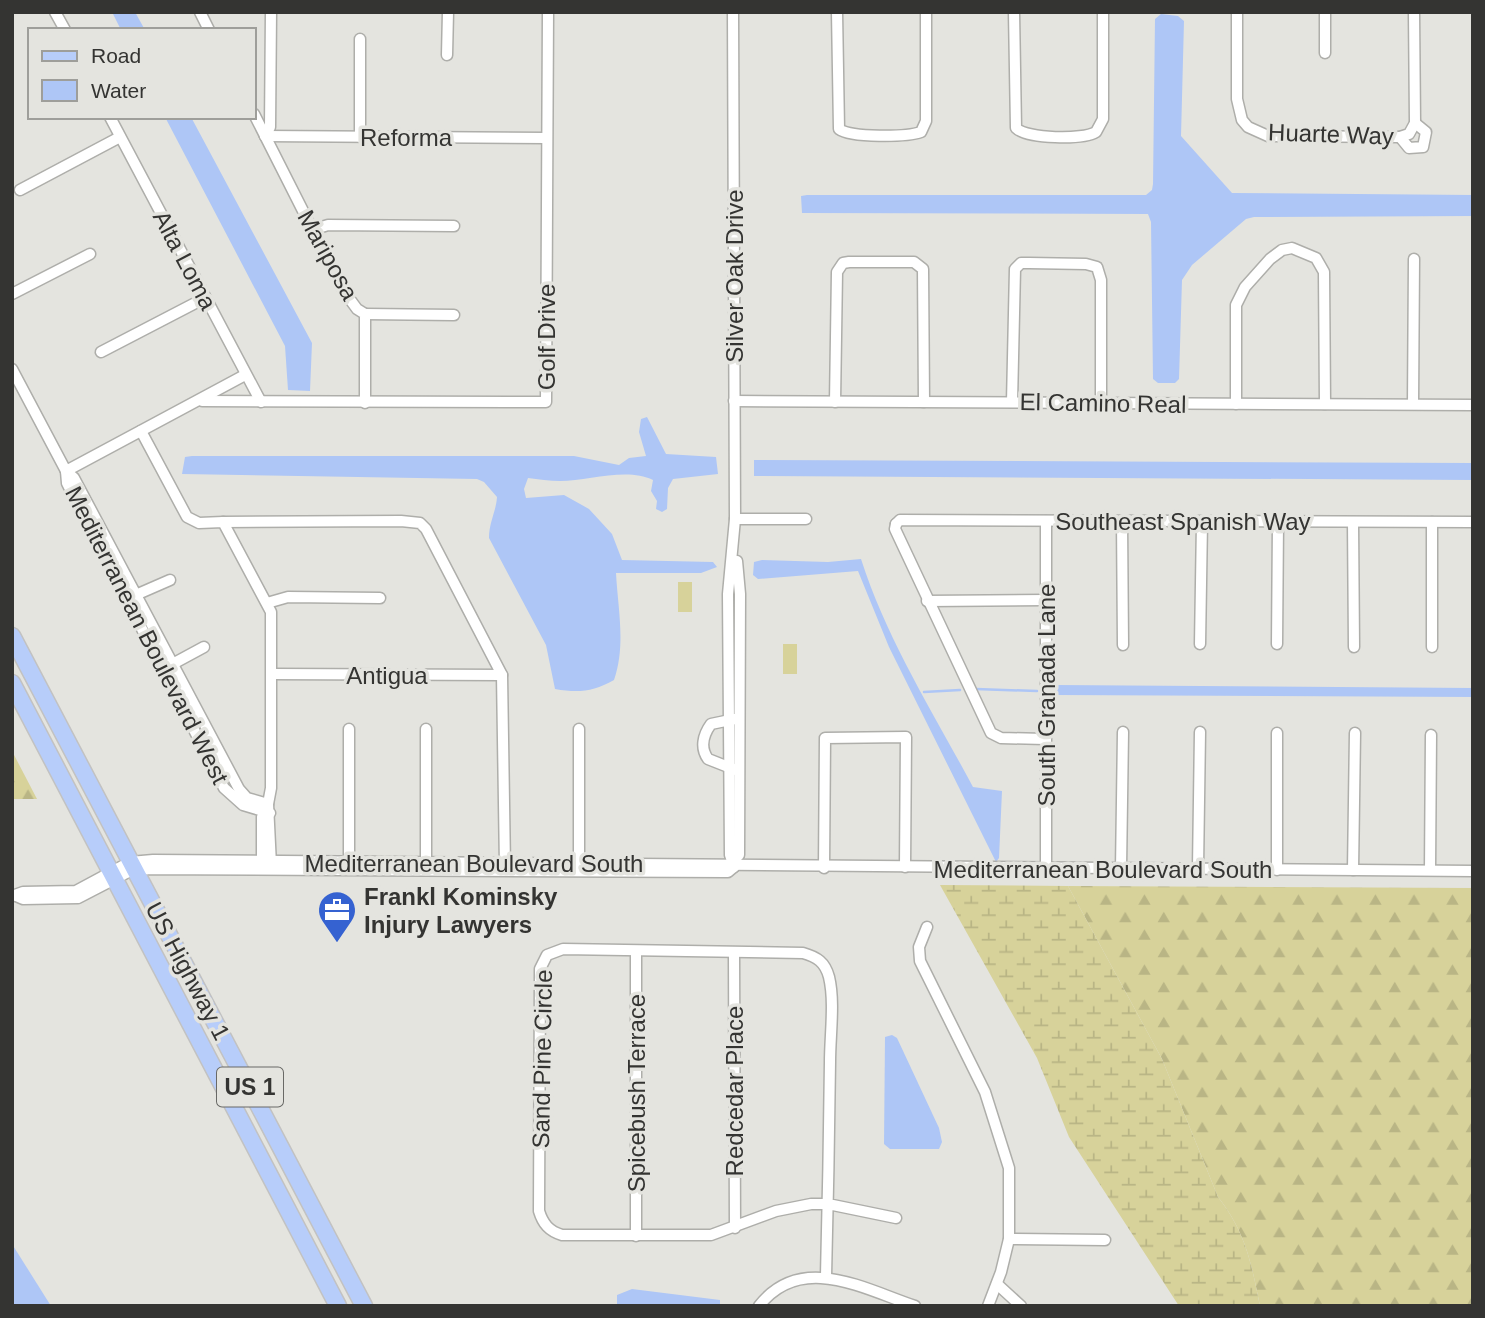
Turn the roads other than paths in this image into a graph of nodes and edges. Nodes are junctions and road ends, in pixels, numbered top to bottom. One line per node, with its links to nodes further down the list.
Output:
1 (55, 12): 14 (street)
2 (200, 12): 15 (street)
3 (271, 12): 22 (street)
4 (448, 12): 18 (street)
5 (548, 12): 26 (street, Golf Drive)
6 (733, 12): 40 (street, Silver Oak Drive)
7 (837, 12): 8 (street)
8 (926, 12)
9 (1014, 12): 10 (street)
10 (1103, 12)
11 (1237, 12): 24 (street, Huarte Way)
12 (1325, 12): 17 (street)
13 (1414, 12): 21 (street, Huarte Way)
14 (64, 28)
15 (208, 28)
16 (360, 39): 23 (street)
17 (1325, 53)
18 (447, 55)
19 (256, 118): 22 (street, Mariposa)
20 (111, 119): 25 (street, Alta Loma)
21 (1415, 123): 24 (street, Huarte Way); 24 (street)
22 (265, 136): 23 (street, Reforma); 29 (street, Mariposa)
23 (360, 136): 26 (street, Reforma)
24 (1399, 136)
25 (120, 137): 27 (street); 33 (street, Alta Loma)
26 (546, 138): 45 (street, Golf Drive)
27 (20, 190)
28 (454, 226): 29 (street)
29 (312, 230): 34 (street, Mariposa)
30 (90, 254): 32 (street)
31 (1414, 259): 49 (street)
32 (12, 294)
33 (205, 298): 36 (street); 38 (street, Alta Loma)
34 (365, 314): 35 (street); 45 (street, Mariposa)
35 (454, 314)
36 (101, 352)
37 (12, 369): 52 (street, Mediterranean Boulevard West)
38 (246, 375): 39 (street, Golf Drive); 41 (street, Alta Loma)
39 (202, 401): 41 (street, Golf Drive); 51 (street, Golf Drive)
40 (734, 401): 42 (street, El Camino Real); 53 (street, Silver Oak Drive)
41 (261, 402): 45 (street, Golf Drive)
42 (835, 402): 43 (street, El Camino Real); 43 (street)
43 (923, 402): 44 (street, El Camino Real)
44 (1012, 402): 46 (street, El Camino Real); 46 (street)
45 (365, 403)
46 (1101, 404): 47 (street, El Camino Real)
47 (1236, 404): 48 (street, El Camino Real); 48 (street)
48 (1325, 404): 49 (street, El Camino Real)
49 (1413, 404): 50 (street, El Camino Real)
50 (1473, 405)
51 (141, 431): 52 (street, Golf Drive); 57 (street)
52 (66, 471): 64 (street, Mediterranean Boulevard West)
53 (735, 519): 54 (street); 80 (street, Silver Oak Drive)
54 (806, 519)
55 (1046, 521): 56 (street, Southeast Spanish Way); 66 (street, South Granada Lane); 67 (street, Southeast Spanish Way)
56 (1122, 521): 58 (street, Southeast Spanish Way); 72 (street)
57 (223, 522): 68 (street); 78 (street)
58 (1202, 522): 59 (street, Southeast Spanish Way); 70 (street)
59 (1278, 522): 60 (street, Southeast Spanish Way); 71 (street)
60 (1353, 522): 61 (street, Southeast Spanish Way); 73 (street)
61 (1432, 522): 62 (street, Southeast Spanish Way); 75 (street)
62 (1473, 522)
63 (170, 580): 64 (street)
64 (131, 597): 76 (street, Mediterranean Boulevard West)
65 (380, 598): 68 (street)
66 (1046, 600): 67 (street); 89 (street, South Granada Lane)
67 (928, 601): 89 (street)
68 (267, 603): 77 (street)
69 (12, 636): 93 (main road, US Highway 1 / US 1)
70 (1200, 644)
71 (1277, 644)
72 (1124, 645)
73 (1354, 646)
74 (204, 647): 76 (street)
75 (1432, 647)
76 (168, 667): 91 (street, Mediterranean Boulevard West)
77 (272, 674): 78 (street, Antigua); 91 (street)
78 (502, 675): 97 (street)
79 (12, 683): 108 (main road, US Highway 1 / US 1)
80 (734, 719): 90 (street, Silver Oak Drive); 90 (street)
81 (349, 729): 95 (street)
82 (426, 729): 96 (street)
83 (579, 730): 98 (street)
84 (1123, 732): 103 (street)
85 (1200, 732): 101 (street)
86 (1277, 733): 104 (street)
87 (1355, 733): 105 (street)
88 (1431, 735): 106 (street)
89 (1045, 739): 102 (street, South Granada Lane)
90 (734, 770): 92 (street, Silver Oak Drive)
91 (267, 809): 94 (street)
92 (734, 863): 98 (street, Mediterranean Boulevard South); 100 (street, Mediterranean Boulevard South)
93 (132, 866): 94 (street, Mediterranean Boulevard South); 108 (street, Mediterranean Boulevard South); 122 (main road, US Highway 1 / US 1)
94 (266, 866): 95 (street, Mediterranean Boulevard South)
95 (349, 866): 96 (street, Mediterranean Boulevard South)
96 (426, 866): 97 (street, Mediterranean Boulevard South)
97 (505, 867): 98 (street, Mediterranean Boulevard South)
98 (579, 867)
99 (905, 867): 100 (street, Mediterranean Boulevard South); 100 (street); 102 (street, Mediterranean Boulevard South)
100 (824, 868)
101 (1198, 868): 103 (street, Mediterranean Boulevard South); 104 (street, Mediterranean Boulevard South)
102 (1046, 869): 103 (street, Mediterranean Boulevard South)
103 (1121, 869)
104 (1277, 870): 105 (street, Mediterranean Boulevard South)
105 (1353, 870): 106 (street, Mediterranean Boulevard South)
106 (1430, 870): 107 (street, Mediterranean Boulevard South)
107 (1473, 871)
108 (112, 875): 109 (street, Mediterranean Boulevard South); 121 (main road, US Highway 1 / US 1)
109 (14, 896)
110 (927, 927): 117 (street)
111 (636, 951): 112 (street, Sand Pine Circle); 116 (street, Spicebush Terrace); 116 (street, Sand Pine Circle)
112 (734, 953): 113 (street, Sand Pine Circle); 115 (street, Redcedar Place)
113 (828, 1204): 114 (street); 115 (street, Sand Pine Circle); 119 (street, Sand Pine Circle)
114 (896, 1218)
115 (735, 1228): 116 (street, Sand Pine Circle)
116 (636, 1236)
117 (1009, 1239): 118 (street); 120 (street)
118 (1105, 1240)
119 (827, 1276): 123 (street); 124 (street)
120 (997, 1284): 125 (street); 126 (street)
121 (338, 1306)
122 (364, 1306)
123 (759, 1306)
124 (915, 1306)
125 (988, 1306)
126 (1021, 1306)

